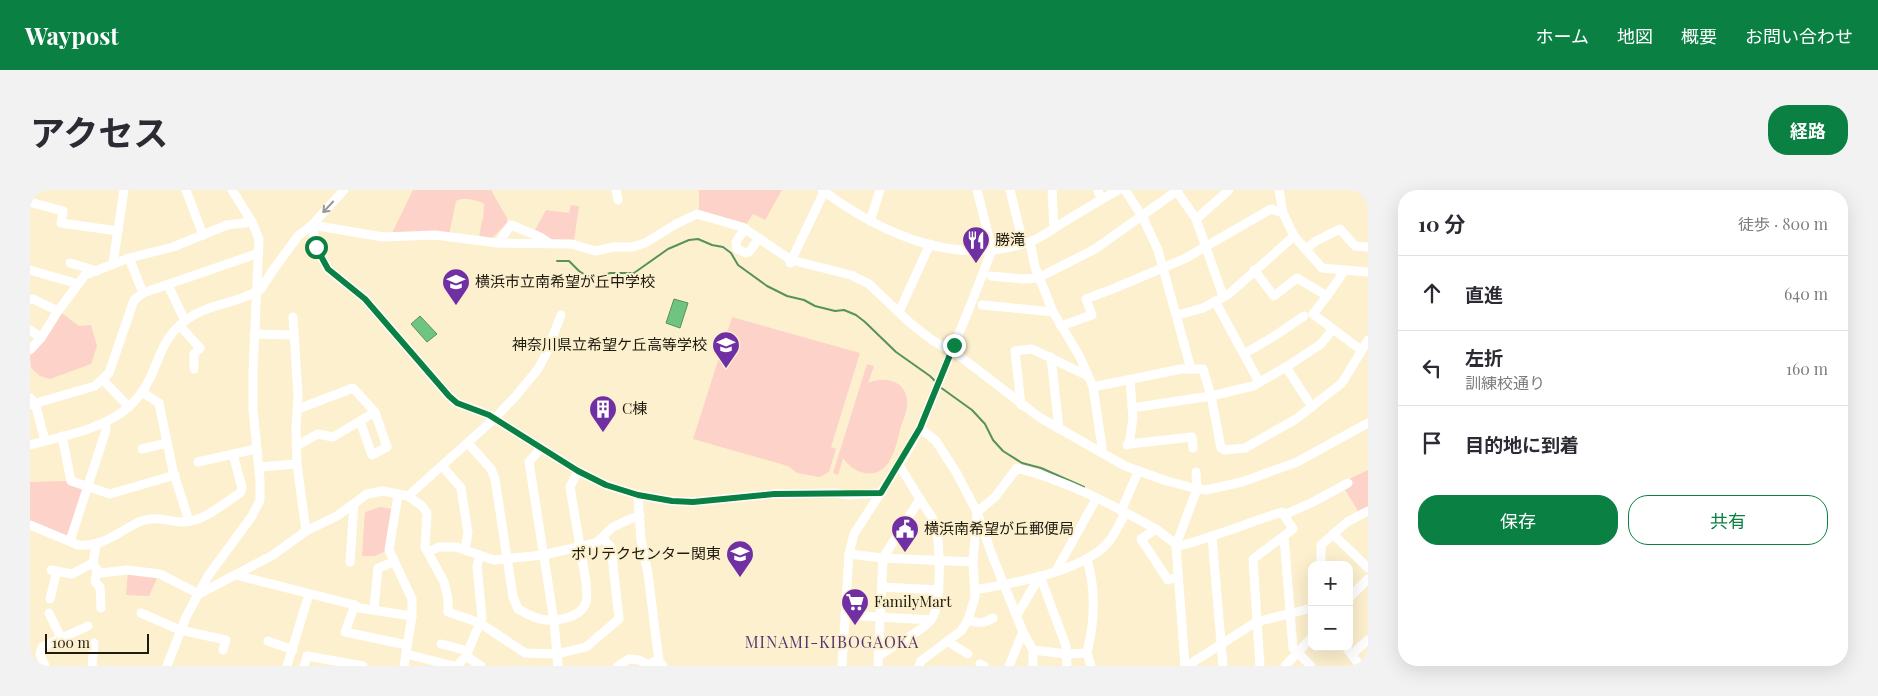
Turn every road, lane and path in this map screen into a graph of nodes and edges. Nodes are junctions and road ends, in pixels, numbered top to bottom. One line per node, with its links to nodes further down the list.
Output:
1 (124, 190): 28 (street)
2 (186, 190): 29 (street)
3 (232, 190): 24 (street)
4 (344, 190): 25 (street, one-way to 25)
5 (616, 190): 17 (street)
6 (824, 190): 23 (street); 42 (street)
7 (880, 190): 23 (street)
8 (977, 190): 39 (street)
9 (1010, 190): 33 (street)
10 (1052, 190): 27 (street)
11 (1098, 190): 18 (street)
12 (1118, 190): 18 (street)
13 (1125, 190): 21 (street)
14 (1177, 190): 21 (street); 22 (street)
15 (1229, 190): 22 (street)
16 (1279, 190): 20 (street)
17 (618, 200)
18 (1101, 200): 27 (street)
19 (30, 202): 28 (street)
20 (1283, 213): 30 (street); 36 (street)
21 (1142, 216): 45 (street); 52 (street)
22 (1196, 218): 36 (street)
23 (870, 221): 35 (street)
24 (252, 222): 29 (street); 40 (street)
25 (312, 225): 32 (street); 55 (street); 98 (street)
26 (745, 228): 31 (street); 31 (street); 34 (street)
27 (1054, 228): 33 (street)
28 (118, 231): 44 (street)
29 (202, 235): 41 (street)
30 (1294, 236): 38 (street); 47 (street)
31 (759, 238): 42 (street)
32 (498, 243): 34 (street); 34 (street)
33 (1026, 243): 39 (street); 52 (street)
34 (550, 244)
35 (930, 244): 39 (street); 62 (street)
36 (1206, 247): 45 (street); 58 (street)
37 (1368, 248): 38 (street)
38 (1306, 249): 48 (street)
39 (992, 250): 78 (street)
40 (260, 254): 54 (street); 55 (street)
41 (129, 258): 44 (street); 56 (street)
42 (791, 261): 62 (street)
43 (70, 263): 49 (street)
44 (113, 263): 49 (street)
45 (1163, 267): 65 (street); 69 (street)
46 (30, 270): 53 (street)
47 (1254, 270): 57 (street); 58 (street)
48 (1345, 270): 50 (street); 57 (street)
49 (98, 271): 53 (street)
50 (1368, 272)
51 (991, 276): 52 (street)
52 (1038, 278): 63 (street)
53 (78, 284): 61 (street)
54 (168, 285): 56 (street); 68 (street)
55 (258, 292): 68 (street); 72 (street)
56 (143, 294): 85 (street)
57 (1326, 296): 70 (street)
58 (1219, 299): 65 (street); 79 (street)
59 (30, 300): 61 (street)
60 (982, 305): 63 (street)
61 (58, 311): 74 (street)
62 (899, 312): 78 (street)
63 (1053, 312): 69 (street)
64 (560, 315): 98 (street)
65 (1177, 315): 83 (street)
66 (1304, 316): 79 (street)
67 (293, 318): 73 (street)
68 (182, 324): 82 (street); 89 (street)
69 (1061, 326): 84 (street)
70 (1333, 329): 77 (street); 81 (street)
71 (30, 330): 74 (street)
72 (254, 334): 73 (street); 113 (street)
73 (293, 335): 96 (street)
74 (41, 338): 76 (street)
75 (1368, 340): 77 (street)
76 (30, 350)
77 (1361, 350): 94 (street)
78 (952, 351): 92 (street); 102 (street)
79 (1244, 354): 87 (street)
80 (1050, 358): 84 (street); 92 (street); 103 (street)
81 (1286, 367): 87 (street); 94 (street)
82 (194, 369)
83 (1191, 369): 86 (street); 90 (street)
84 (1088, 376): 88 (street)
85 (104, 380): 91 (street); 93 (street)
86 (1130, 380): 88 (street); 95 (street)
87 (1258, 382): 90 (street)
88 (1093, 387): 114 (street)
89 (142, 392): 93 (street); 106 (street)
90 (1211, 396): 94 (street); 95 (street)
91 (32, 402): 105 (street)
92 (1021, 405): 103 (street)
93 (129, 407): 100 (street)
94 (1312, 407)
95 (1132, 408): 111 (street)
96 (298, 409): 97 (street); 109 (street)
97 (375, 412): 99 (street); 99 (street)
98 (494, 419): 107 (street); 110 (street)
99 (360, 421): 109 (street)
100 (105, 423): 104 (street); 126 (street)
101 (1368, 424): 127 (street)
102 (920, 428): 118 (street); 135 (street)
103 (1059, 429): 114 (street)
104 (62, 436): 105 (street); 126 (street)
105 (45, 441): 108 (street)
106 (167, 443): 112 (street); 124 (street)
107 (468, 443): 119 (street); 160 (street)
108 (30, 445)
109 (296, 446): 117 (street)
110 (541, 448): 121 (street); 155 (street)
111 (1193, 448)
112 (142, 449)
113 (256, 449): 115 (street); 120 (street)
114 (1101, 452): 122 (street)
115 (233, 454): 116 (street); 140 (street)
116 (198, 462)
117 (297, 464): 120 (street); 144 (street)
118 (899, 465): 128 (street); 132 (street)
119 (442, 466): 131 (street); 153 (street)
120 (259, 467): 177 (street)
121 (578, 471): 130 (street); 152 (street)
122 (1138, 472): 127 (street); 136 (street)
123 (1196, 472): 127 (street)
124 (175, 475): 126 (street); 140 (street)
125 (1348, 483): 138 (street)
126 (88, 486): 149 (street)
127 (1197, 489): 150 (street)
128 (881, 493): 130 (street); 156 (street)
129 (398, 495): 131 (street); 134 (street); 164 (street)
130 (638, 495): 139 (street)
131 (408, 496): 154 (street)
132 (920, 499): 158 (street); 161 (street)
133 (1096, 499): 135 (street); 136 (street); 168 (street)
134 (354, 504): 144 (street); 163 (street)
135 (978, 512): 165 (street); 173 (street)
136 (1123, 512): 143 (street); 159 (street)
137 (1364, 513): 141 (street); 145 (street)
138 (1284, 515): 147 (street); 148 (street)
139 (640, 516): 146 (street); 222 (street)
140 (189, 521): 151 (street)
141 (1368, 522)
142 (31, 527): 149 (street)
143 (1156, 529): 150 (street); 171 (street)
144 (306, 531): 169 (street)
145 (1333, 534): 162 (street); 167 (street)
146 (602, 538): 152 (street); 218 (street)
147 (1212, 538): 150 (street); 207 (street)
148 (1284, 538): 187 (street); 197 (street)
149 (70, 541): 151 (street)
150 (1176, 544): 171 (street)
151 (96, 545): 166 (street)
152 (580, 547): 155 (street); 195 (street)
153 (465, 549): 154 (street); 157 (street)
154 (428, 552): 196 (street)
155 (543, 554): 160 (street); 195 (street)
156 (848, 554): 158 (street); 188 (street)
157 (480, 556): 160 (street); 196 (street)
158 (883, 558): 161 (street); 174 (street)
159 (1087, 559): 168 (street); 217 (street)
160 (508, 560): 195 (street)
161 (940, 560): 165 (street); 175 (street)
162 (1321, 561)
163 (350, 562)
164 (394, 562): 183 (street); 190 (street)
165 (974, 562): 176 (street)
166 (95, 566): 177 (street); 180 (street); 182 (street)
167 (1368, 568)
168 (1056, 571): 170 (street)
169 (236, 575): 177 (street); 178 (street)
170 (1040, 576): 173 (street); 189 (street); 220 (street)
171 (1178, 577): 242 (street)
172 (1367, 582): 179 (street)
173 (1004, 584): 176 (street); 189 (street)
174 (882, 587): 175 (street); 191 (street)
175 (938, 590): 193 (street)
176 (975, 590): 194 (street)
177 (199, 594): 199 (street)
178 (309, 594): 181 (street); 212 (street)
179 (1353, 594)
180 (50, 599)
181 (355, 604): 183 (street); 209 (street)
182 (101, 608)
183 (374, 609): 190 (street)
184 (1308, 609): 187 (street)
185 (141, 612): 199 (street)
186 (49, 614): 201 (street)
187 (1289, 614): 197 (street); 215 (street)
188 (845, 615): 191 (street); 235 (street)
189 (1016, 615): 200 (street)
190 (412, 616): 209 (street)
191 (881, 617): 193 (street); 221 (street)
192 (993, 618): 194 (street)
193 (931, 620): 221 (street)
194 (968, 620): 204 (street)
195 (554, 621): 218 (street)
196 (480, 622): 216 (street); 218 (street)
197 (1256, 622): 207 (street); 244 (street)
198 (88, 626): 201 (street)
199 (180, 630): 211 (street); 225 (street)
200 (1024, 632): 213 (street); 238 (street)
201 (61, 638): 223 (street)
202 (1368, 640): 210 (street)
203 (268, 641): 212 (street)
204 (947, 641): 219 (street); 237 (street)
205 (1308, 641): 215 (street)
206 (94, 643): 224 (street)
207 (1221, 643): 242 (street); 243 (street)
208 (441, 644): 216 (street)
209 (407, 649): 229 (street); 230 (street)
210 (1353, 649)
211 (222, 650)
212 (293, 650): 226 (street)
213 (1033, 650): 220 (street); 239 (street)
214 (1349, 651): 247 (street)
215 (1298, 652): 245 (street); 246 (street)
216 (467, 653): 230 (street); 231 (street)
217 (1087, 653): 220 (street); 241 (street)
218 (557, 654): 232 (street)
219 (968, 654)
220 (1067, 654): 240 (street)
221 (880, 656): 236 (street)
222 (661, 663): 234 (street)
223 (46, 666)
224 (92, 666)
225 (167, 666)
226 (287, 666)
227 (304, 666): 228 (street)
228 (363, 666)
229 (404, 666)
230 (455, 666)
231 (481, 666)
232 (558, 666)
233 (618, 666): 234 (street)
234 (651, 666)
235 (842, 666)
236 (878, 666)
237 (918, 666)
238 (1009, 666)
239 (1033, 666)
240 (1067, 666)
241 (1091, 666)
242 (1186, 666)
243 (1223, 666)
244 (1260, 666)
245 (1286, 666)
246 (1312, 666)
247 (1360, 666)

